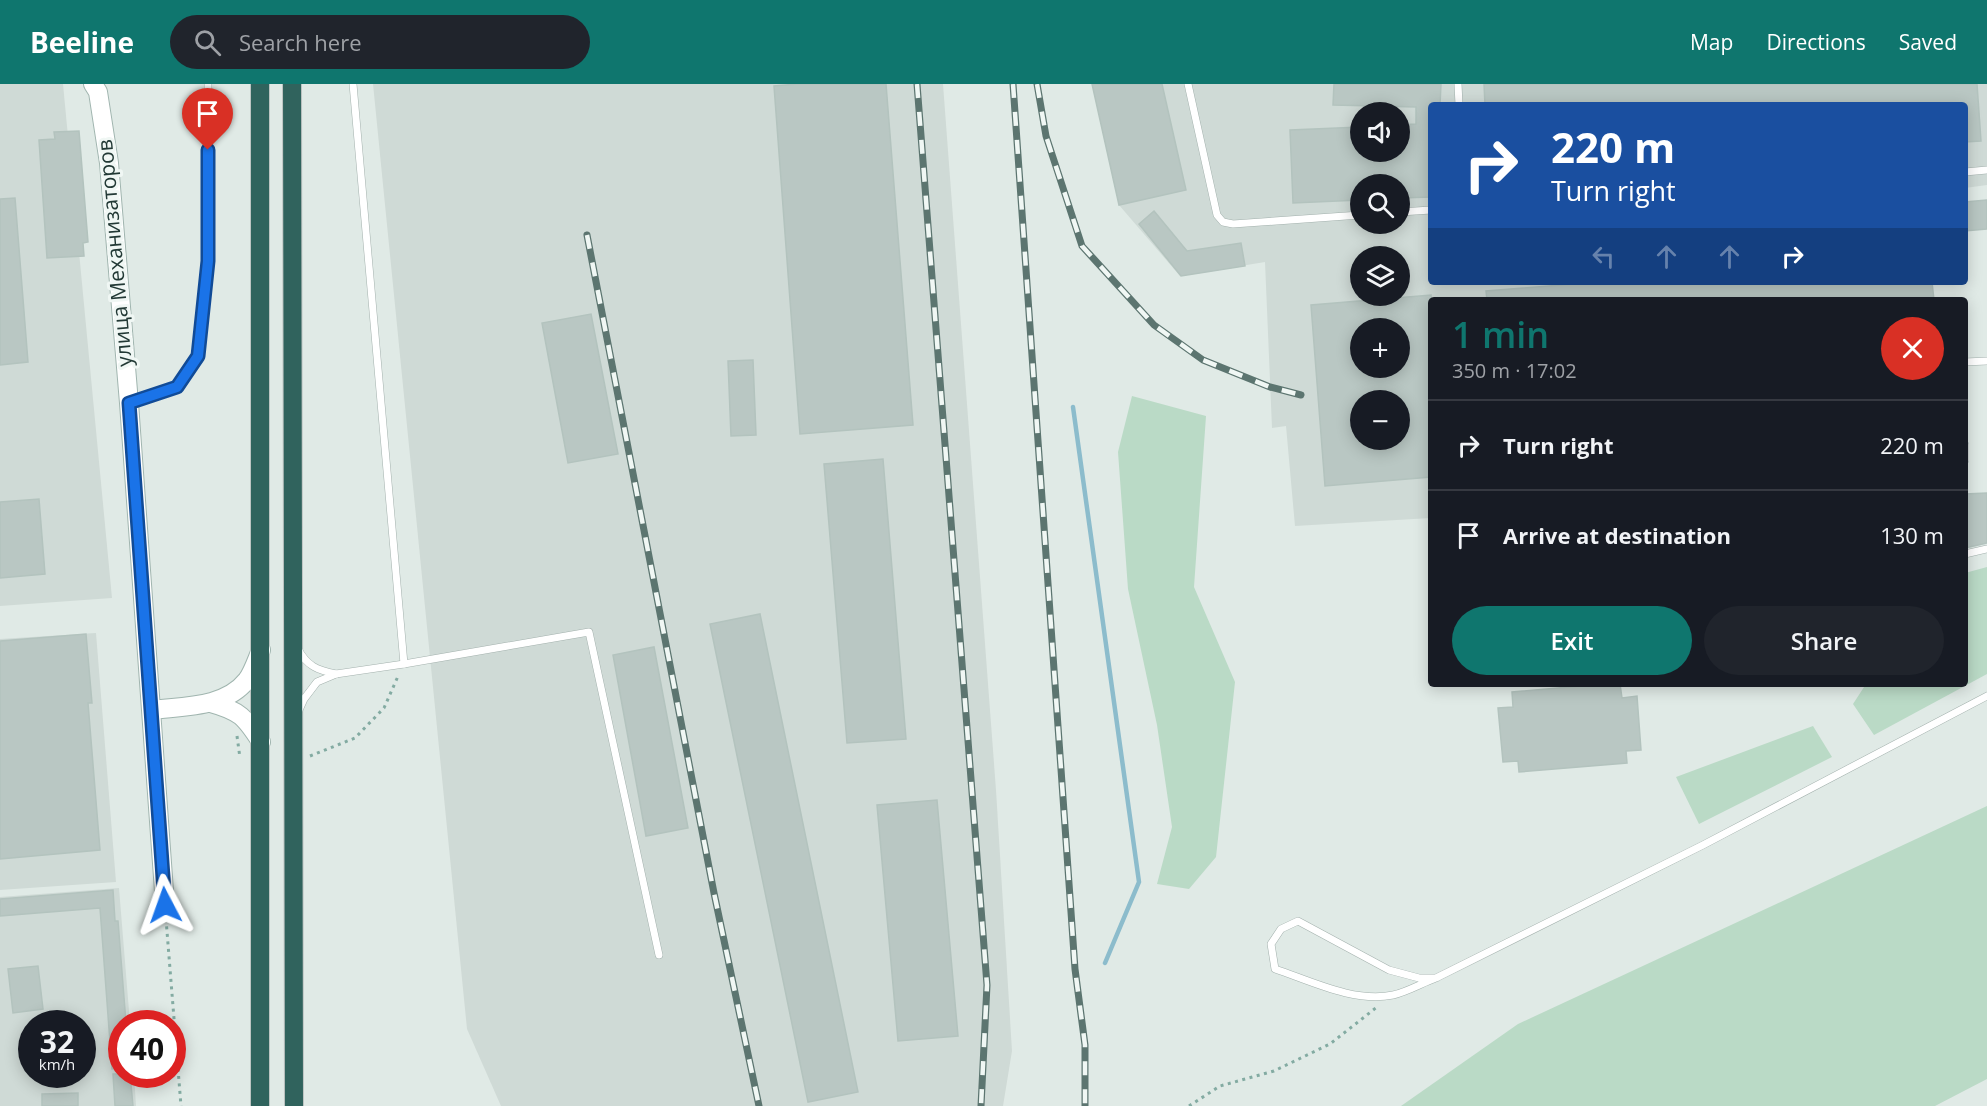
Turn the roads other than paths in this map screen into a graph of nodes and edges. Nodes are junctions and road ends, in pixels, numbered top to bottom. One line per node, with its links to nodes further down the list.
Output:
1 (93, 84): 16 (street, улица Механизаторов)
2 (208, 84): 16 (lane)
3 (260, 84): 20 (highway)
4 (292, 84): 19 (highway)
5 (353, 84): 21 (lane)
6 (1188, 84): 13 (lane)
7 (1458, 84): 8 (lane)
8 (1460, 102)
9 (1987, 170): 10 (lane)
10 (1968, 172)
11 (1428, 210): 12 (lane)
12 (1410, 211)
13 (1350, 216)
14 (1987, 361): 15 (lane)
15 (1968, 362)
16 (129, 403): 25 (street, улица Механизаторов)
17 (1987, 549): 18 (lane)
18 (1968, 553)
19 (294, 641): 22 (lane); 26 (highway)
20 (261, 650): 24 (street); 27 (highway)
21 (404, 664): 22 (lane); 29 (lane)
22 (336, 674): 26 (lane)
23 (1987, 696): 30 (lane)
24 (211, 703): 25 (street); 27 (street)
25 (152, 710): 28 (street, улица Механизаторов)
26 (294, 721): 32 (highway)
27 (261, 742): 31 (highway)
28 (165, 905)
29 (659, 955)
30 (1436, 978): 30 (lane)
31 (260, 1106)
32 (294, 1106)

